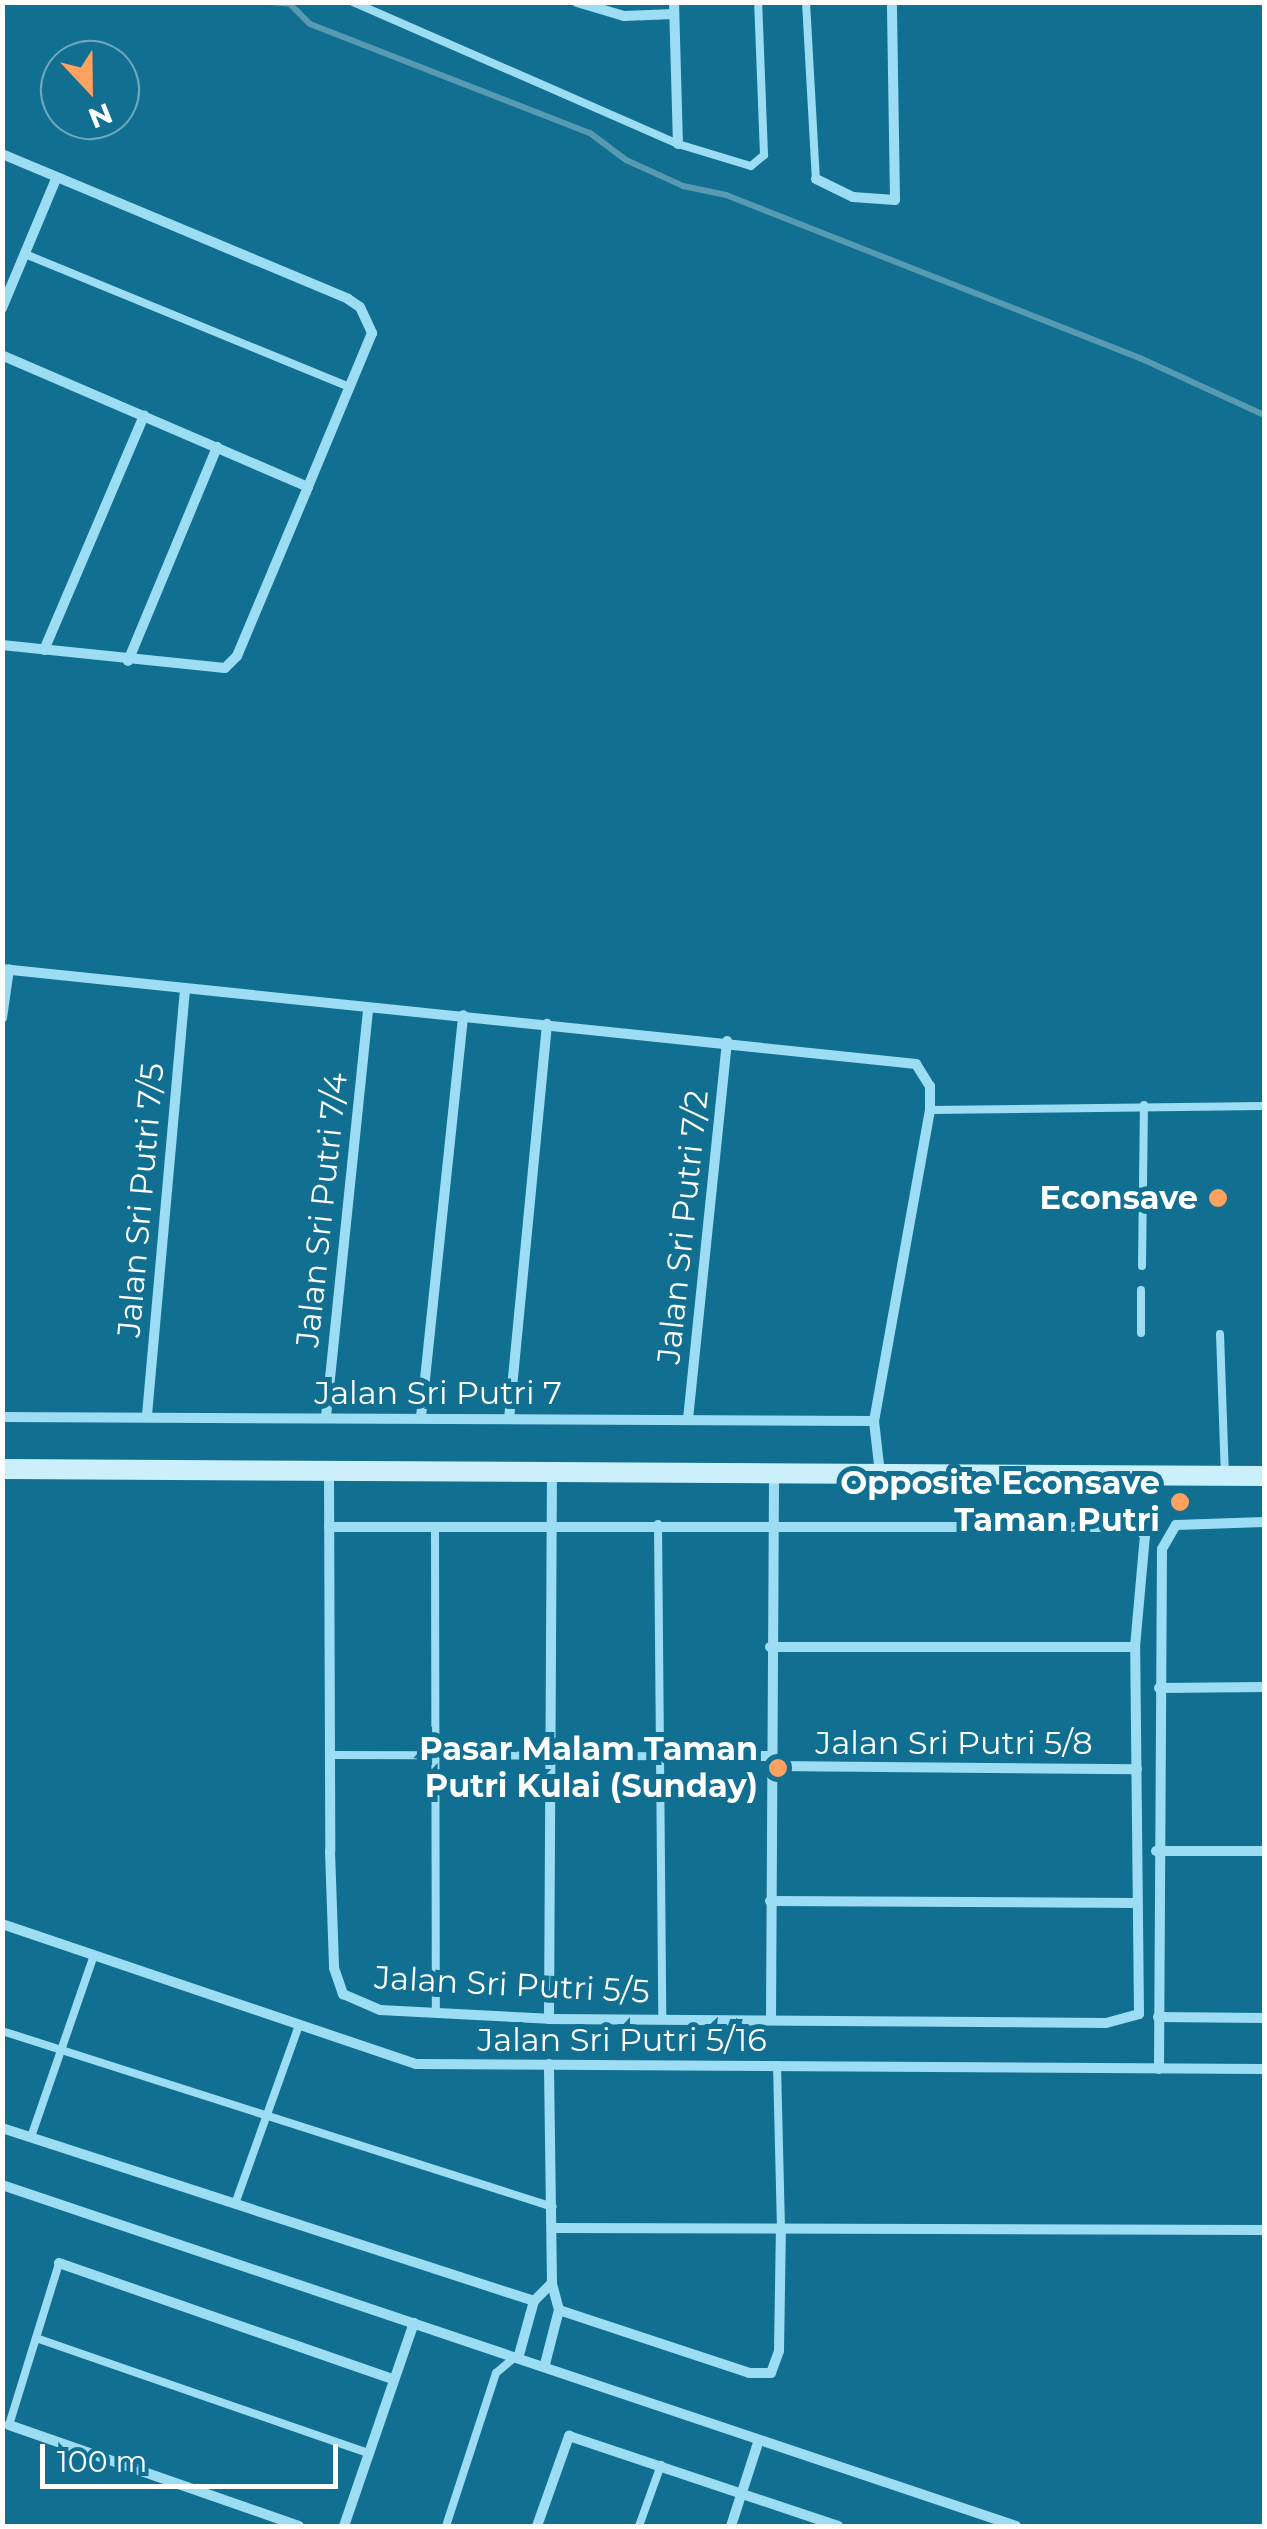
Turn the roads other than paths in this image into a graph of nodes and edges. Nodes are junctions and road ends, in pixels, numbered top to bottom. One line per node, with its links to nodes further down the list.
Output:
1 (353, 2): 7 (lane)
2 (576, 2): 6 (street)
3 (758, 2): 7 (lane)
4 (806, 2): 9 (lane)
5 (892, 2): 9 (street)
6 (674, 8): 7 (street)
7 (678, 144)
8 (2, 154): 10 (street)
9 (816, 179)
10 (56, 180): 11 (street); 14 (street)
11 (25, 254): 12 (street); 14 (lane)
12 (2, 308)
13 (2, 355): 15 (street)
14 (349, 386): 17 (street)
15 (144, 415): 16 (street); 19 (street)
16 (217, 448): 17 (street); 20 (street)
17 (308, 488): 20 (street)
18 (2, 645): 19 (street)
19 (44, 650): 20 (street)
20 (128, 661)
21 (6, 969): 22 (street); 25 (street)
22 (184, 989): 23 (street); 35 (street, Jalan Sri Putri 7/5)
23 (368, 1008): 24 (street); 37 (street, Jalan Sri Putri 7/4)
24 (463, 1015): 26 (street); 38 (street)
25 (2, 1018)
26 (548, 1024): 27 (street); 40 (street)
27 (727, 1041): 30 (street); 39 (street, Jalan Sri Putri 7/2)
28 (1144, 1104): 29 (lane); 30 (lane); 31 (lane)
29 (1264, 1106)
30 (930, 1110): 41 (street)
31 (1142, 1266)
32 (1141, 1290): 33 (lane)
33 (1140, 1333)
34 (1220, 1334): 47 (lane)
35 (147, 1415): 36 (street, Jalan Sri Putri 7); 37 (street, Jalan Sri Putri 7)
36 (2, 1417)
37 (326, 1417): 38 (street, Jalan Sri Putri 7)
38 (421, 1417): 40 (street, Jalan Sri Putri 7)
39 (688, 1418): 40 (street, Jalan Sri Putri 7); 41 (street, Jalan Sri Putri 7)
40 (509, 1419)
41 (874, 1421): 46 (street)
42 (2, 1469): 44 (street)
43 (774, 1472): 45 (street); 46 (street); 52 (street)
44 (329, 1474): 45 (street); 54 (street, Jalan Sri Putri 5/5)
45 (552, 1474): 50 (street)
46 (880, 1474): 47 (street)
47 (1225, 1476): 48 (street)
48 (1264, 1476)
49 (1264, 1522): 58 (street)
50 (552, 1524): 51 (street); 53 (street); 61 (street)
51 (658, 1524): 52 (street); 62 (lane)
52 (774, 1524): 55 (street); 56 (street)
53 (435, 1526): 54 (street); 60 (lane)
54 (329, 1527): 59 (street, Jalan Sri Putri 5/5)
55 (770, 1647): 56 (street); 63 (street)
56 (1136, 1647): 64 (street)
57 (1264, 1687): 58 (street)
58 (1158, 1688): 65 (street)
59 (332, 1754): 60 (lane); 71 (street, Jalan Sri Putri 5/5)
60 (432, 1755): 61 (lane); 71 (lane)
61 (547, 1756): 62 (lane); 76 (street)
62 (660, 1756): 63 (street, Jalan Sri Putri 5/8); 73 (lane)
63 (771, 1761): 64 (street, Jalan Sri Putri 5/8); 67 (street)
64 (1137, 1769): 68 (street)
65 (1156, 1851): 66 (street); 72 (street)
66 (1264, 1851)
67 (770, 1901): 68 (street); 74 (street)
68 (1136, 1903): 74 (street, Jalan Sri Putri 5/5)
69 (2, 1924): 70 (street, Jalan Sri Putri 5/16)
70 (94, 1955): 77 (street, Jalan Sri Putri 5/16); 79 (lane)
71 (436, 2013): 76 (street, Jalan Sri Putri 5/5)
72 (1158, 2017): 75 (street); 82 (street)
73 (662, 2018): 74 (street, Jalan Sri Putri 5/5); 76 (street, Jalan Sri Putri 5/5)
74 (771, 2018)
75 (1264, 2018)
76 (550, 2019)
77 (298, 2025): 80 (street, Jalan Sri Putri 5/16); 84 (lane)
78 (2, 2031): 79 (lane)
79 (61, 2050): 84 (lane); 86 (lane)
80 (550, 2064): 81 (street, Jalan Sri Putri 5/16); 89 (street)
81 (777, 2065): 82 (street, Jalan Sri Putri 5/16); 91 (lane)
82 (1160, 2069): 83 (street, Jalan Sri Putri 5/16)
83 (1264, 2069)
84 (267, 2115): 88 (lane); 89 (lane)
85 (2, 2128): 86 (street)
86 (32, 2138): 88 (street)
87 (2, 2185): 97 (street)
88 (235, 2204): 95 (street)
89 (553, 2207): 90 (street)
90 (553, 2228): 91 (street); 94 (street)
91 (781, 2228): 92 (street); 96 (street)
92 (1264, 2230)
93 (59, 2263): 98 (lane); 101 (street)
94 (552, 2282): 95 (street); 96 (street)
95 (534, 2301): 99 (street)
96 (559, 2310): 100 (street)
97 (414, 2322): 99 (street); 101 (street)
98 (36, 2338): 102 (lane); 104 (lane)
99 (520, 2355): 100 (street); 110 (lane)
100 (545, 2364): 103 (street)
101 (392, 2379): 104 (street)
102 (10, 2425): 107 (street)
103 (760, 2440): 106 (street); 115 (street)
104 (368, 2453): 109 (street)
105 (661, 2465): 106 (street); 111 (street); 112 (lane)
106 (742, 2492): 113 (street); 114 (street)
107 (274, 2522): 108 (street)
108 (299, 2526)
109 (344, 2526)
110 (446, 2526)
111 (538, 2526)
112 (639, 2526)
113 (731, 2526)
114 (833, 2526)
115 (1016, 2526)

